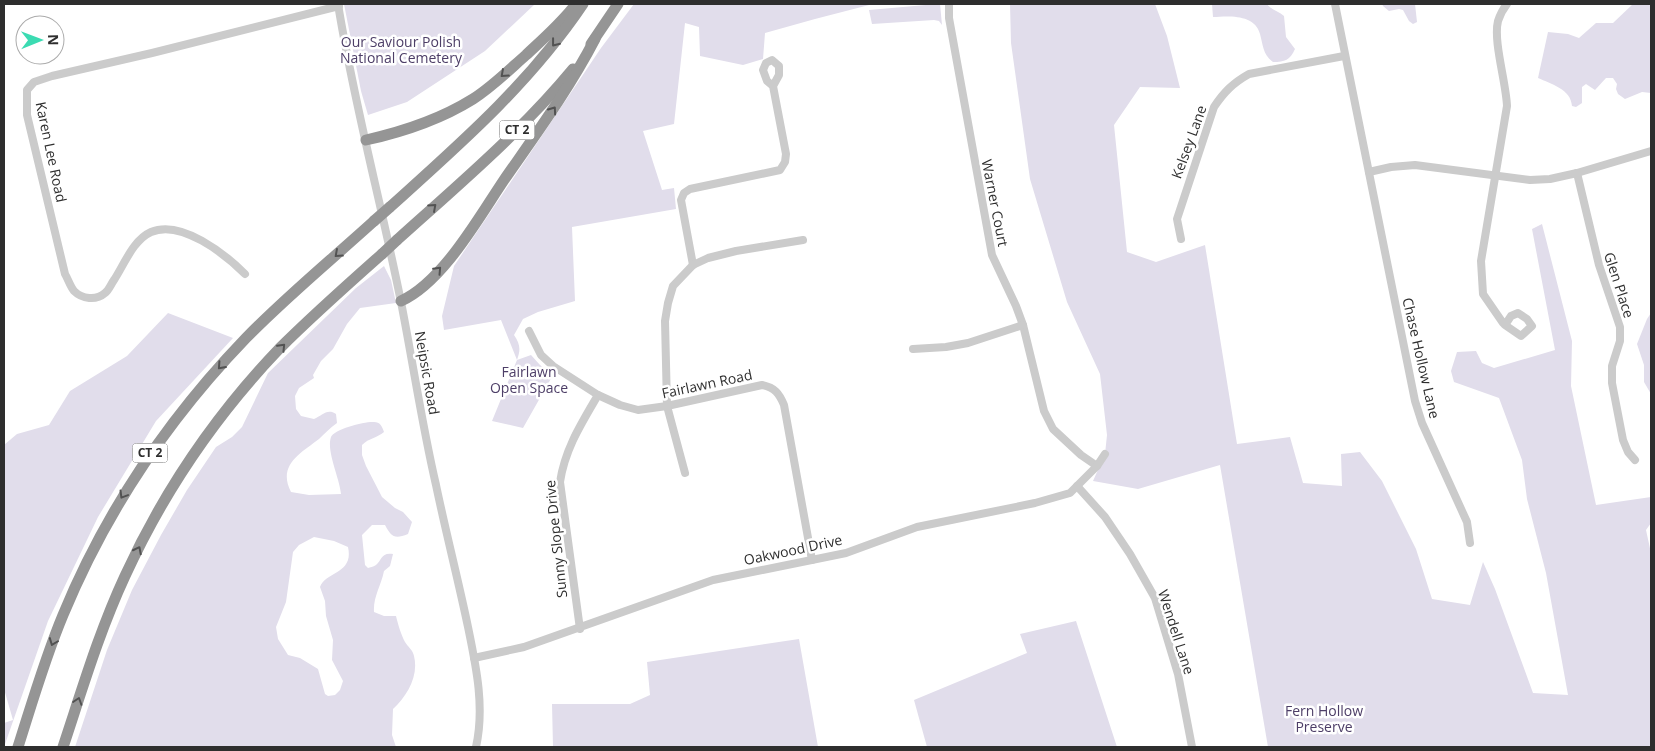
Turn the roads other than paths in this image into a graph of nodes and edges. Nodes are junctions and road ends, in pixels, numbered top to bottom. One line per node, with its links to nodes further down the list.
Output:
1 (576, 4): 11 (highway, one-way to 11)
2 (583, 4): 36 (highway, CT 2, one-way to 36, bridge)
3 (618, 4): 8 (highway, CT 2)
4 (949, 4): 21 (street, Warner Court)
5 (1335, 4): 9 (street, Chase Hollow Lane)
6 (1507, 4): 15 (street)
7 (338, 5): 11 (street, Neipsic Road); 19 (street, Karen Lee Road)
8 (595, 39): 20 (highway, one-way to 8); 37 (highway, CT 2, one-way to 8, bridge)
9 (1344, 56): 13 (street, Chase Hollow Lane); 16 (street, Kelsey Lane)
10 (773, 86): 18 (street)
11 (366, 140): 20 (street, Neipsic Road)
12 (1651, 151): 14 (street)
13 (1369, 172): 15 (street); 32 (street, Chase Hollow Lane)
14 (1577, 173): 15 (street); 28 (street, Glen Place)
15 (1496, 175): 22 (street)
16 (1182, 239)
17 (803, 240): 18 (street)
18 (693, 265): 26 (street)
19 (245, 274)
20 (401, 301): 35 (street, Neipsic Road)
21 (1023, 325): 24 (street); 29 (street, Warner Court)
22 (1505, 325)
23 (529, 331): 25 (street, Fairlawn Road)
24 (914, 349)
25 (598, 395): 26 (street, Fairlawn Road); 34 (street, Sunny Slope Drive)
26 (668, 406): 30 (street); 33 (street, Fairlawn Road)
27 (1105, 454): 29 (street, Oakwood Drive)
28 (1635, 460)
29 (1097, 466): 31 (street, Oakwood Drive)
30 (685, 473)
31 (1077, 486): 33 (street, Oakwood Drive); 39 (street, Wendell Lane)
32 (1470, 543)
33 (812, 560): 34 (street, Oakwood Drive)
34 (580, 629): 35 (street, Oakwood Drive)
35 (474, 658): 38 (street, Neipsic Road)
36 (18, 747)
37 (63, 747)
38 (476, 747)
39 (1192, 747)

